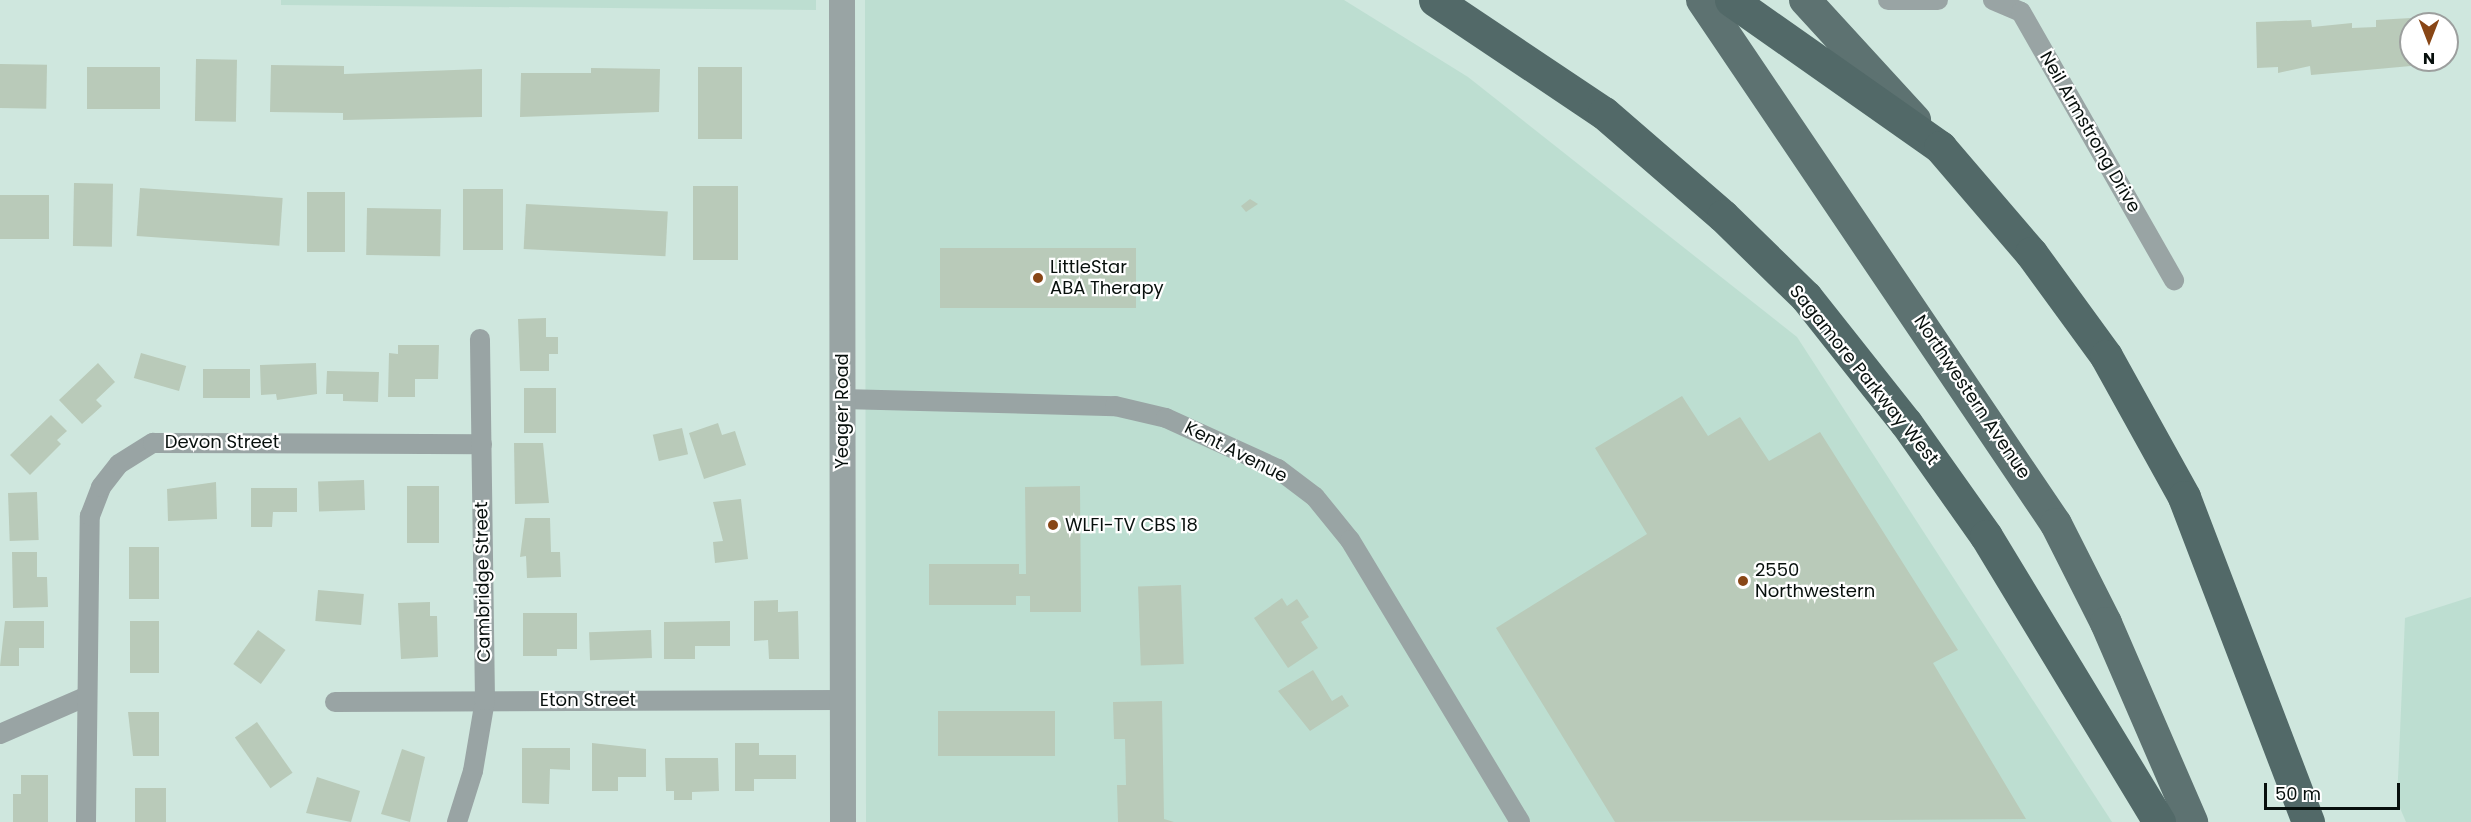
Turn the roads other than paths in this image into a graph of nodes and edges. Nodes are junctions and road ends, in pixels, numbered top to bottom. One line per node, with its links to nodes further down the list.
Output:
1 (842, 0): 12 (street, Yeager Road)
2 (1435, 0): 23 (highway, Sagamore Parkway West)
3 (1702, 0): 24 (main road, Northwestern Avenue)
4 (1731, 0): 9 (highway)
5 (1805, 0): 9 (main road)
6 (1888, 0): 7 (street)
7 (1938, 0)
8 (1993, 0): 10 (street, Neil Armstrong Drive)
9 (1940, 147): 25 (highway)
10 (2174, 280)
11 (480, 339): 13 (street, Cambridge Street)
12 (842, 399): 16 (street, Yeager Road); 22 (street, Kent Avenue)
13 (482, 444): 14 (street, Devon Street); 15 (street, Cambridge Street)
14 (85, 697): 18 (street); 19 (street, Devon Street)
15 (485, 700): 16 (street, Eton Street); 17 (street, Eton Street); 20 (street, Cambridge Street)
16 (842, 700): 21 (street, Yeager Road)
17 (335, 702)
18 (0, 734)
19 (86, 822)
20 (457, 822)
21 (843, 822)
22 (1520, 822)
23 (2159, 822)
24 (2192, 822)
25 (2308, 822)

